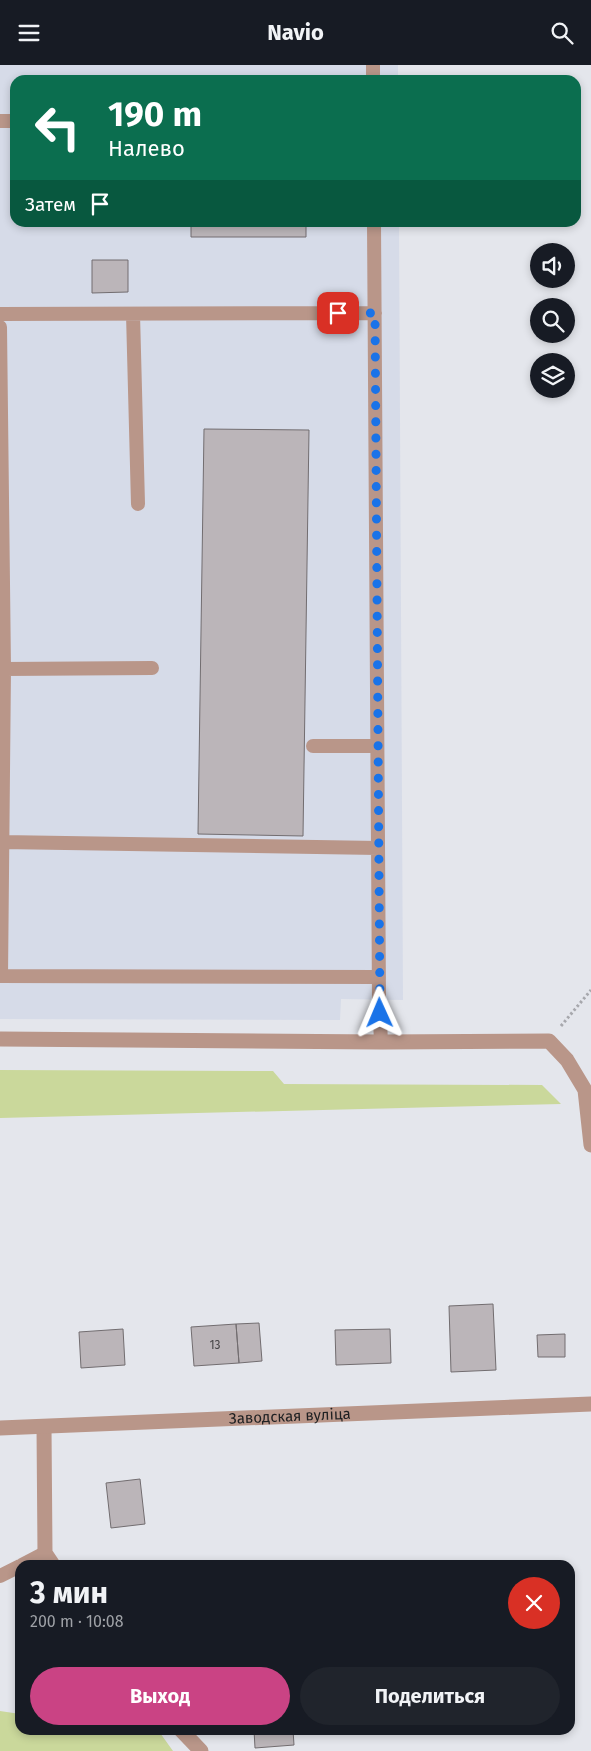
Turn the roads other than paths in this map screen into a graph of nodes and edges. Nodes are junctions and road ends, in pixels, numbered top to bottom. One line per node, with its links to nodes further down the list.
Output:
1 (374, 227): 2 (lane)
2 (375, 313): 3 (lane); 11 (lane)
3 (133, 314): 4 (lane); 7 (lane)
4 (0, 315)
5 (0, 327): 6 (lane)
6 (0, 338): 9 (lane)
7 (138, 503)
8 (152, 667): 9 (lane)
9 (4, 669): 13 (lane)
10 (313, 746): 11 (lane)
11 (377, 746): 12 (lane)
12 (378, 848): 13 (lane); 15 (lane)
13 (2, 851): 14 (lane)
14 (1, 976): 15 (lane)
15 (379, 977): 17 (lane)
16 (0, 1039): 17 (street)
17 (381, 1042): 18 (street)
18 (591, 1145)
19 (586, 1404): 20 (street, Заводская вуліца)
20 (44, 1427): 21 (street, Заводская вуліца); 22 (street)
21 (0, 1428)
22 (49, 1559)
23 (15, 1568): 24 (lane)
24 (0, 1576)
25 (187, 1735): 26 (street)
26 (201, 1751)

